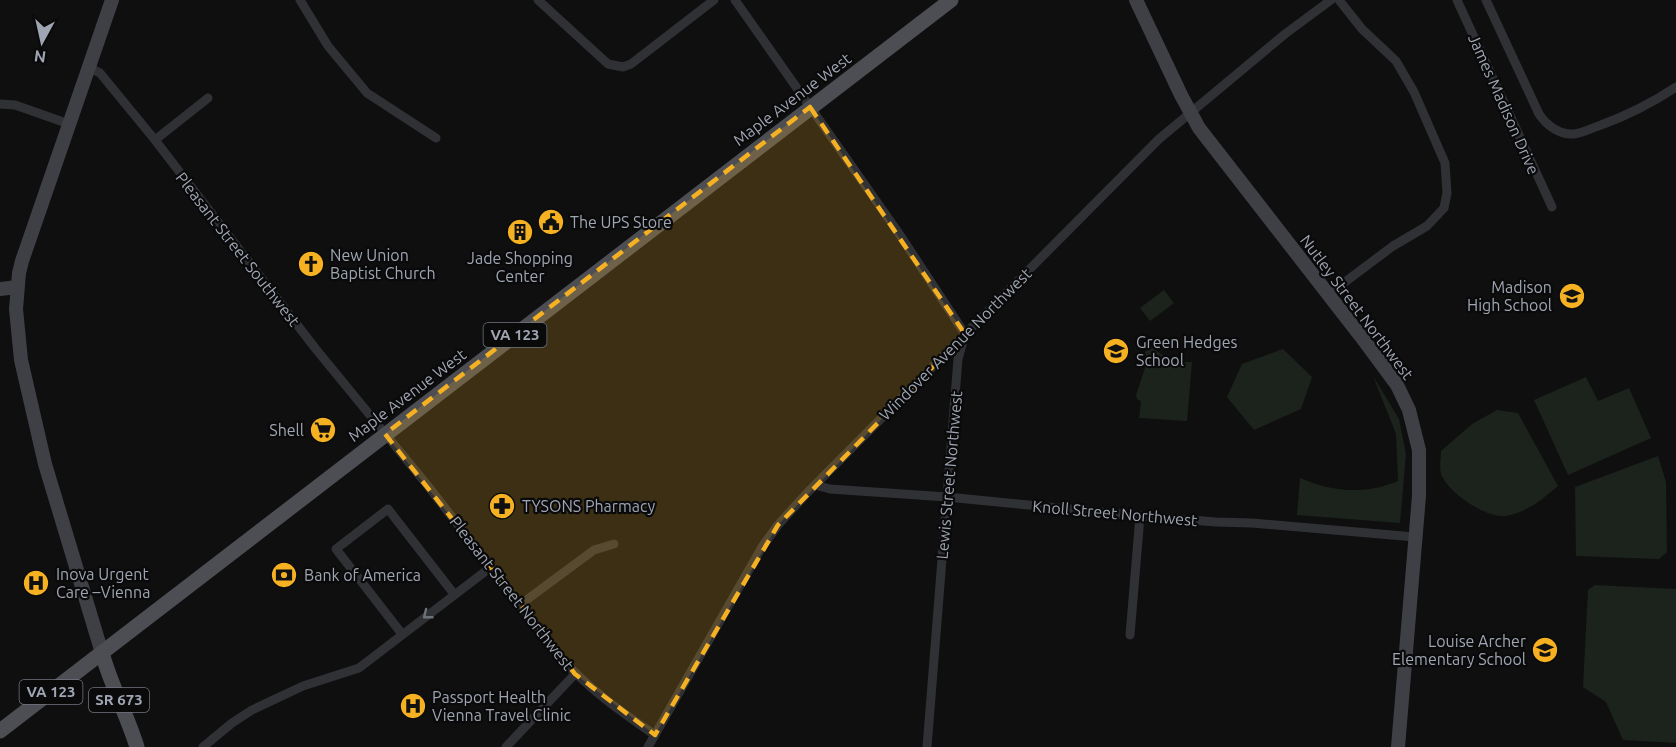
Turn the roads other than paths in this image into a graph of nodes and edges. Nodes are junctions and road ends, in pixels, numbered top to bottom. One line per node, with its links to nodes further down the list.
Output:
1 (300, 0): 20 (street)
2 (538, 0): 3 (street)
3 (714, 0)
4 (735, 0): 17 (street)
5 (951, 0): 6 (main road, Maple Avenue West / VA 123); 17 (main road, Maple Avenue West / VA 123)
6 (962, 0)
7 (1136, 0): 18 (street, Nutley Street Northwest)
8 (1331, 0): 18 (street, Windover Avenue Northwest)
9 (1339, 0): 25 (street)
10 (1457, 0): 22 (street, James Madison Drive)
11 (1486, 0): 14 (street)
12 (110, 1): 13 (street)
13 (88, 68): 19 (street); 21 (street, Pleasant Street Southwest)
14 (1676, 87)
15 (208, 98): 21 (street)
16 (0, 105): 19 (street)
17 (810, 107): 26 (street); 27 (main road, Maple Avenue West / VA 123)
18 (1190, 112): 25 (street, Nutley Street Northwest); 26 (street, Windover Avenue Northwest)
19 (69, 124): 23 (street)
20 (436, 138)
21 (155, 140): 27 (street, Pleasant Street Southwest)
22 (1552, 207)
23 (17, 287): 24 (street); 38 (street)
24 (0, 289)
25 (1329, 294): 31 (street, Nutley Street Northwest)
26 (966, 334): 28 (street, Windover Avenue Northwest); 29 (street, Lewis Street Northwest)
27 (385, 434): 33 (street, Pleasant Street Northwest); 38 (main road, Maple Avenue West / VA 123)
28 (815, 485): 29 (street, Knoll Street Northwest); 41 (street, Windover Avenue Northwest)
29 (947, 497): 30 (street, Knoll Street Northwest); 46 (street, Lewis Street Northwest)
30 (1140, 516): 31 (street, Knoll Street Northwest); 37 (street)
31 (1415, 537): 47 (street, Nutley Street Northwest)
32 (614, 544): 35 (street)
33 (491, 567): 34 (street); 35 (street, Pleasant Street Northwest)
34 (454, 594): 36 (street, one-way to 36); 36 (street)
35 (521, 604): 39 (street, Pleasant Street Northwest)
36 (402, 634): 43 (street)
37 (1130, 635)
38 (102, 653): 40 (main road, Maple Avenue West / VA 123); 42 (main road, SR 673)
39 (575, 674): 41 (street, Pleasant Street Northwest); 44 (street)
40 (0, 731)
41 (655, 735): 45 (street, Windover Avenue Northwest)
42 (136, 747)
43 (203, 747)
44 (506, 747)
45 (648, 747)
46 (927, 747)
47 (1398, 747)

